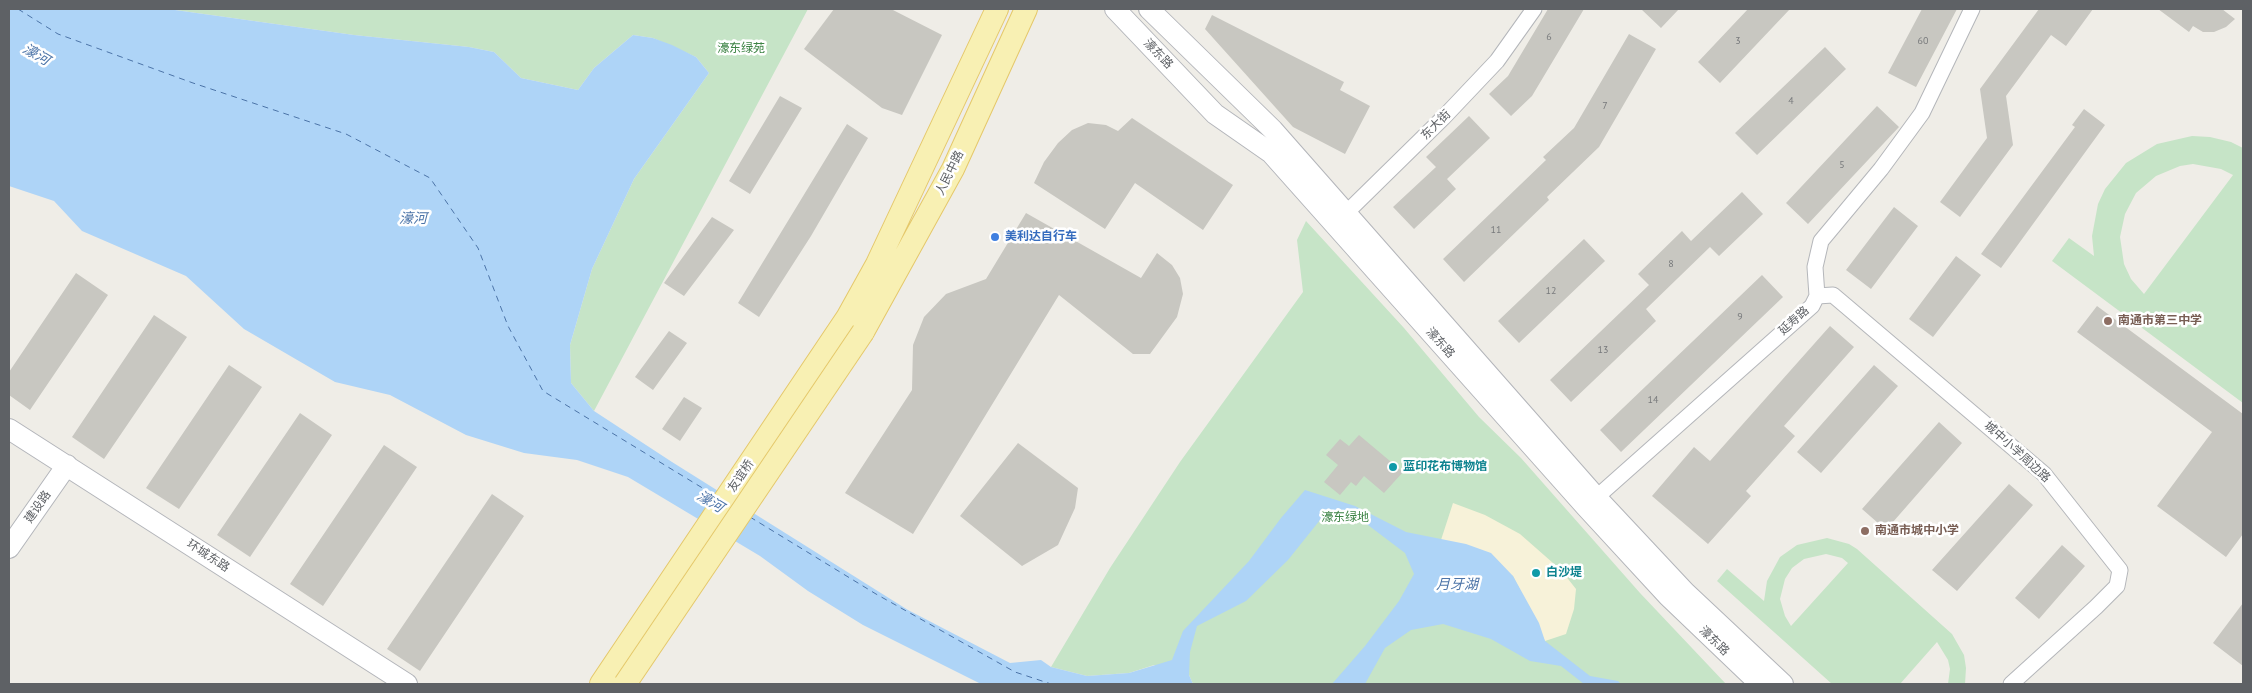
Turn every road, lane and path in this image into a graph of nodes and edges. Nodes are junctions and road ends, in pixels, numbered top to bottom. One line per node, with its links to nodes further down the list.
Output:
1 (997, 9): 10 (main road)
2 (1026, 9): 10 (main road, 人民中路)
3 (1115, 9): 8 (main road, 濠东路)
4 (1149, 9): 7 (main road, 濠东路)
5 (1534, 9): 7 (street, 东大街)
6 (1972, 9): 9 (street, 延寿路)
7 (1347, 212): 8 (street); 13 (main road, 濠东路)
8 (1344, 234): 13 (main road, 濠东路)
9 (1817, 296): 13 (street, 延寿路); 20 (street, 城中小学周边路)
10 (855, 325): 16 (main road, 友谊桥); 17 (main road, 友谊桥, bridge)
11 (9, 429): 12 (main road, 环城东路)
12 (67, 464): 14 (main road, 建设路); 15 (main road, 环城东路)
13 (1592, 502): 18 (main road, 濠东路); 19 (main road, 濠东路)
14 (9, 548)
15 (407, 684)
16 (601, 684)
17 (625, 684)
18 (1760, 684)
19 (1783, 684)
20 (2011, 684)

